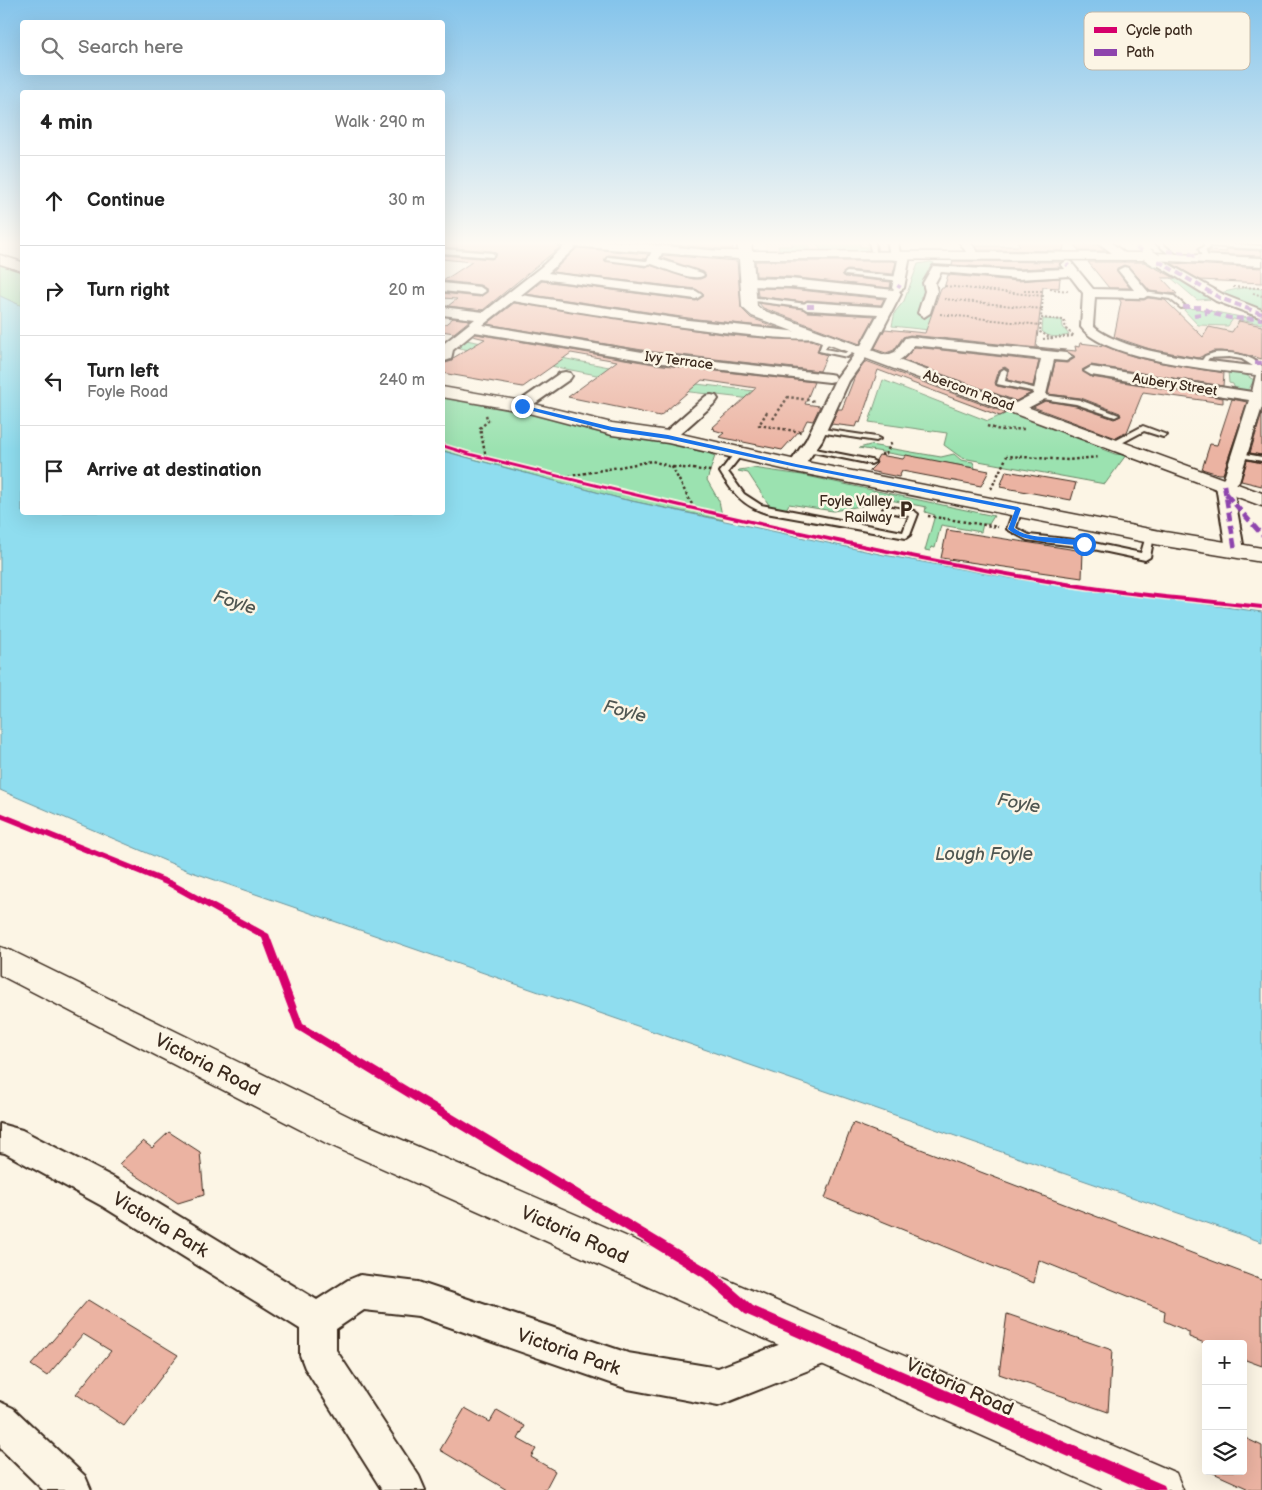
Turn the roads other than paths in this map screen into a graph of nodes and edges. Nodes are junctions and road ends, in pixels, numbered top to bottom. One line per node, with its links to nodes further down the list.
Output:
1 (445, 311): 9 (street)
2 (493, 311): 9 (street)
3 (599, 311): 11 (street)
4 (754, 311): 11 (main road, Abercorn Road)
5 (814, 311): 11 (street)
6 (877, 311): 7 (street)
7 (886, 311): 12 (street)
8 (1088, 311): 17 (street)
9 (486, 316): 10 (street)
10 (471, 327): 13 (street); 22 (street, Ivy Terrace)
11 (818, 335): 12 (main road, Abercorn Road)
12 (858, 350): 15 (main road, Abercorn Road); 30 (street)
13 (445, 356)
14 (1066, 357): 15 (street)
15 (887, 360): 28 (main road, Abercorn Road)
16 (1047, 360): 24 (street)
17 (1262, 370)
18 (1004, 371): 24 (lane)
19 (1091, 371): 26 (street, Aubery Street)
20 (564, 376): 27 (street)
21 (1262, 376): 26 (street)
22 (829, 378)
23 (445, 393): 27 (main road)
24 (1040, 394): 28 (street); 29 (lane)
25 (711, 399): 32 (street)
26 (1259, 401): 33 (street)
27 (522, 406): 32 (main road)
28 (1017, 408): 36 (main road, Abercorn Road)
29 (1115, 415)
30 (818, 432): 34 (lane); 37 (street)
31 (1163, 435): 36 (lane)
32 (668, 437): 38 (main road)
33 (1245, 438): 35 (street); 39 (street)
34 (876, 440)
35 (1262, 441)
36 (1114, 444): 43 (main road, Abercorn Road)
37 (808, 449): 41 (lane); 42 (street)
38 (739, 453): 42 (main road); 45 (lane)
39 (1238, 454): 40 (lane); 43 (street)
40 (1262, 459)
41 (871, 462)
42 (796, 466): 46 (main road)
43 (1230, 488): 44 (main road, Abercorn Road); 47 (main road, Abercorn Road); 49 (street)
44 (1262, 500)
45 (887, 509)
46 (1018, 509): 48 (main road); 48 (lane)
47 (1262, 515)
48 (1158, 537): 49 (main road); 51 (main road)
49 (1235, 550): 50 (main road)
50 (1262, 555)
51 (1262, 563)
52 (0, 960): 55 (main road, Victoria Road)
53 (0, 1138): 54 (street, Victoria Park)
54 (318, 1320): 55 (street, Victoria Park); 58 (street)
55 (826, 1345): 59 (main road, Victoria Road)
56 (0, 1422): 57 (street)
57 (71, 1490)
58 (404, 1490)
59 (1159, 1490)

